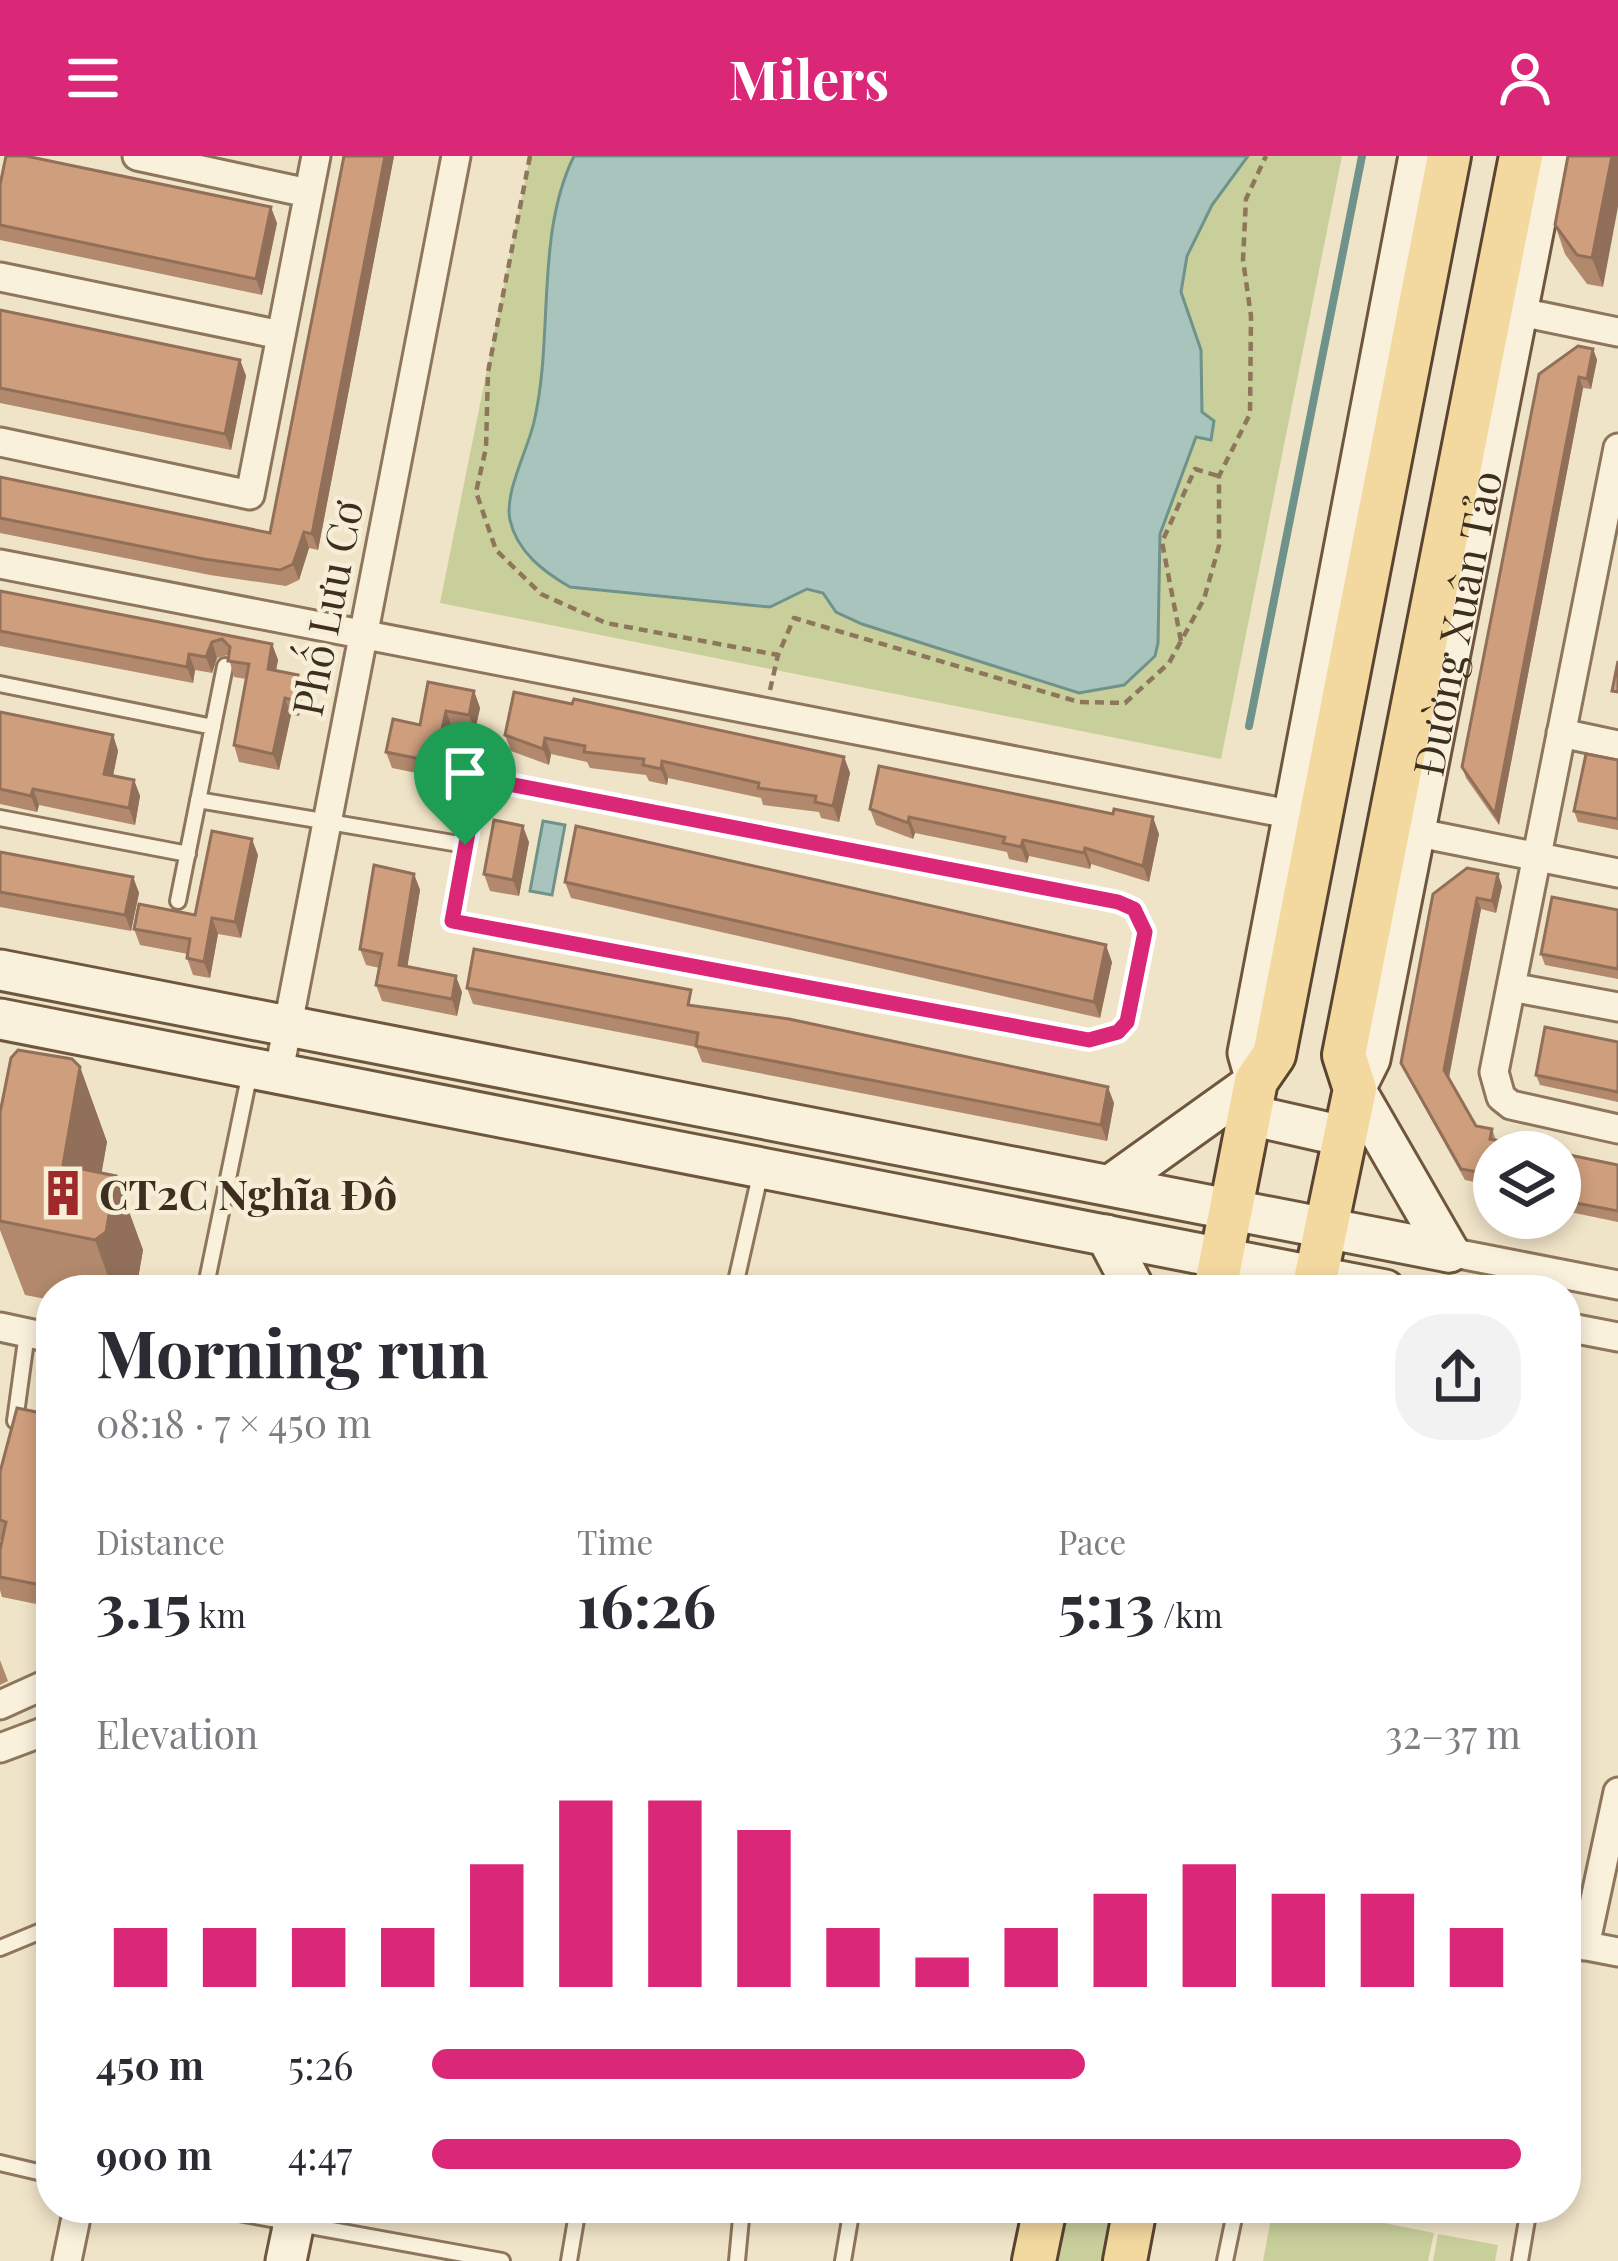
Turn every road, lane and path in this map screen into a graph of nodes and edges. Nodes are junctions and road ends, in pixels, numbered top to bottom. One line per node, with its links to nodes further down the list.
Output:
1 (137, 156): 10 (street)
2 (316, 156): 10 (street)
3 (456, 156): 20 (street, Phố Lưu Cơ)
4 (530, 156): 22 (path)
5 (1266, 156): 17 (path)
6 (1419, 156): 30 (street)
7 (1449, 156): 30 (main road)
8 (1521, 156): 12 (main road, Đường Xuân Tảo)
9 (1548, 156): 12 (street, Đường Xuân Tảo)
10 (308, 194): 14 (street)
11 (0, 277): 14 (street)
12 (1504, 309): 13 (street); 33 (main road, Đường Xuân Tảo)
13 (1618, 332)
14 (281, 335): 15 (street)
15 (0, 442)
16 (1618, 448): 18 (street)
17 (1219, 476): 21 (path); 21 (path)
18 (1609, 542): 27 (street)
19 (0, 564): 20 (street)
20 (364, 634): 25 (street); 32 (street, Phố Lưu Cơ)
21 (1181, 641): 22 (path)
22 (778, 655): 25 (path)
23 (225, 666): 26 (lane)
24 (0, 684): 26 (lane)
25 (764, 715): 30 (street)
26 (213, 727): 29 (lane)
27 (1562, 734): 28 (street); 36 (street)
28 (1618, 745)
29 (199, 800): 32 (lane); 35 (lane)
30 (1306, 817): 46 (main road)
31 (0, 818): 35 (lane)
32 (326, 821): 34 (lane); 43 (street, Phố Lưu Cơ)
33 (1402, 830): 36 (street); 45 (main road, Đường Xuân Tảo)
34 (465, 845): 34 (lane)
35 (188, 854): 38 (lane)
36 (1538, 857): 37 (street); 40 (street)
37 (1618, 873)
38 (178, 901)
39 (0, 970): 43 (street)
40 (1511, 987): 41 (street); 47 (street)
41 (1618, 1007)
42 (0, 1019): 44 (street)
43 (288, 1025): 44 (street, Phố Lưu Cơ); 50 (street)
44 (264, 1073): 49 (street); 56 (lane)
45 (1355, 1089): 48 (main road, Đường Xuân Tảo); 54 (street)
46 (1253, 1098): 48 (street); 50 (street); 51 (main road)
47 (1618, 1129)
48 (1343, 1136): 52 (main road, Đường Xuân Tảo)
49 (761, 1171): 53 (street); 57 (lane)
50 (1112, 1184): 51 (street)
51 (1230, 1207): 52 (street); 55 (main road)
52 (1324, 1227): 54 (street); 59 (main road, Đường Xuân Tảo)
53 (1106, 1234): 55 (street); 58 (street)
54 (1449, 1252): 60 (street)
55 (1218, 1274)
56 (209, 1275)
57 (737, 1275)
58 (1127, 1275)
59 (1315, 1275)
60 (1567, 1275)
61 (1581, 1278): 62 (street)
62 (1618, 1285)
63 (1581, 1330): 65 (street)
64 (26, 1333): 66 (lane)
65 (1618, 1337)
66 (11, 1433)
67 (36, 1689): 68 (street)
68 (0, 1705)
69 (36, 1735): 70 (street)
70 (0, 1748)
71 (1618, 1792): 72 (street)
72 (1581, 1926)
73 (36, 1933): 75 (lane)
74 (1581, 1945): 76 (street)
75 (0, 1948)
76 (1618, 1952)
77 (0, 2163): 78 (lane)
78 (36, 2172)
79 (75, 2223): 88 (street)
80 (575, 2223): 90 (lane)
81 (741, 2223): 91 (lane)
82 (849, 2223): 92 (lane)
83 (1042, 2223): 93 (main road)
84 (1132, 2223): 94 (main road)
85 (1232, 2223): 95 (lane)
86 (1526, 2223): 96 (lane)
87 (292, 2231): 89 (lane)
88 (67, 2261)
89 (502, 2261)
90 (568, 2261)
91 (737, 2261)
92 (843, 2261)
93 (1034, 2261)
94 (1124, 2261)
95 (1225, 2261)
96 (1520, 2261)

